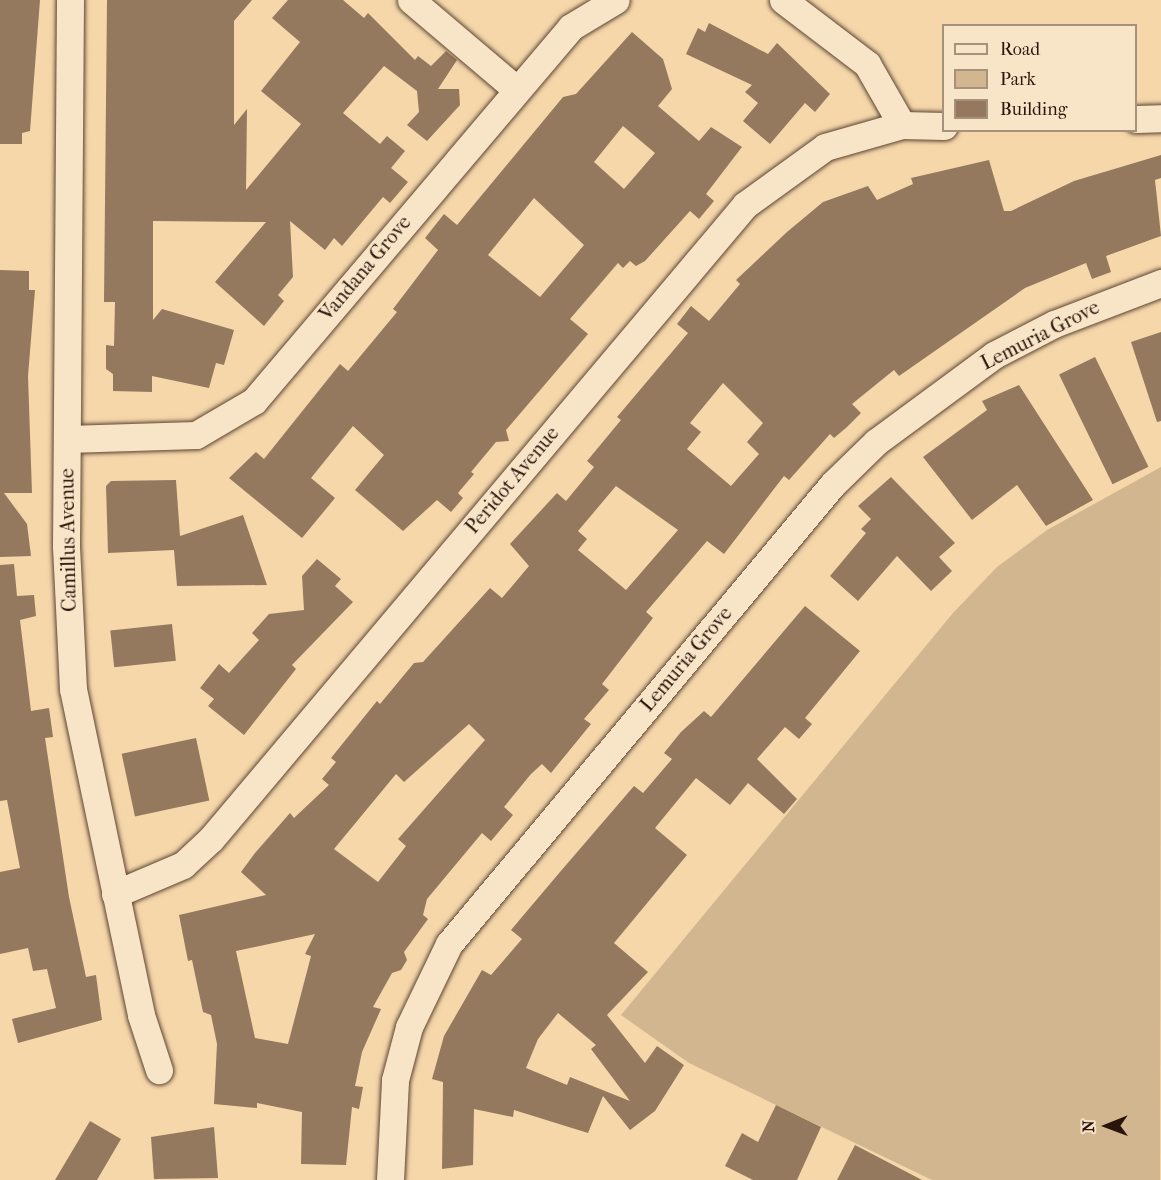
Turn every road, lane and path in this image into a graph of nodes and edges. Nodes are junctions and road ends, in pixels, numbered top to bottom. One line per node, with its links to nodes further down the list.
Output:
1 (70, 0): 11 (street, Camillus Avenue)
2 (411, 0): 5 (street)
3 (616, 0): 5 (street, Vandana Grove)
4 (783, 0): 8 (street)
5 (516, 89): 11 (street, Vandana Grove)
6 (1137, 118): 7 (street)
7 (1161, 118)
8 (902, 125): 9 (street, Peridot Avenue); 12 (street, Peridot Avenue)
9 (942, 126)
10 (1161, 283): 14 (street, Lemuria Grove)
11 (67, 439): 12 (street, Camillus Avenue)
12 (115, 894): 13 (street, Camillus Avenue)
13 (159, 1070)
14 (390, 1180)

